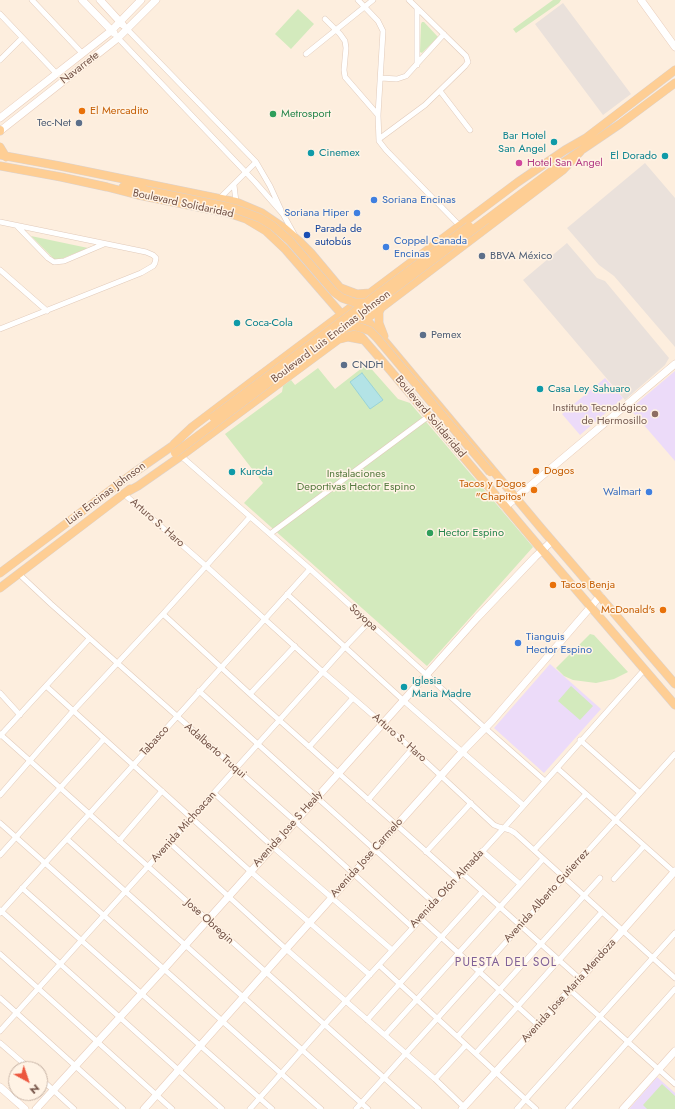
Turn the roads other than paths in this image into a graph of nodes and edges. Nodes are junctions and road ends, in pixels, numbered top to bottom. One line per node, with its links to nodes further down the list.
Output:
1 (32, 0): 22 (street)
2 (82, 0): 17 (street)
3 (100, 0): 14 (street)
4 (142, 0): 14 (street, Navarrete)
5 (156, 0): 15 (street, Navarrete)
6 (358, 0): 10 (street)
7 (372, 0): 10 (street)
8 (409, 0): 11 (street)
9 (641, 0): 21 (street)
10 (365, 6): 16 (street); 28 (street)
11 (417, 8): 18 (street); 25 (street)
12 (0, 14): 19 (street)
13 (325, 19): 16 (street)
14 (120, 22): 15 (street); 17 (street, Navarrete)
15 (128, 29): 20 (street, Navarrete); 42 (street)
16 (336, 30): 23 (street); 33 (street)
17 (111, 31): 20 (street); 22 (street, Navarrete)
18 (444, 34): 25 (street); 30 (street)
19 (22, 38): 24 (street); 27 (street)
20 (118, 38): 32 (street, Navarrete); 44 (street)
21 (675, 47)
22 (82, 53): 27 (street, Navarrete)
23 (306, 54)
24 (0, 60)
25 (417, 65): 28 (street)
26 (675, 70): 37 (main road)
27 (56, 73): 31 (street, Navarrete)
28 (381, 78): 33 (street)
29 (675, 83): 40 (main road)
30 (440, 91): 35 (street); 38 (street)
31 (28, 96): 32 (street); 34 (street, Navarrete)
32 (34, 104): 36 (street, Navarrete)
33 (378, 115): 38 (street)
34 (0, 118)
35 (470, 130)
36 (0, 131)
37 (586, 138): 52 (main road); 55 (main road)
38 (379, 139): 55 (street)
39 (0, 147): 41 (main road)
40 (580, 152): 52 (main road); 66 (main road)
41 (3, 156): 45 (main road, Boulevard Solidaridad)
42 (256, 162): 44 (street); 51 (street)
43 (0, 166): 46 (main road, Boulevard Solidaridad)
44 (246, 172): 47 (street); 51 (street)
45 (97, 173): 46 (main road); 49 (main road, Boulevard Solidaridad)
46 (61, 177): 48 (main road, Boulevard Solidaridad)
47 (234, 185): 49 (street); 50 (street)
48 (107, 186): 60 (main road, Boulevard Solidaridad); 61 (main road, bridge)
49 (220, 198): 50 (main road, Boulevard Solidaridad)
50 (236, 202): 56 (main road, Boulevard Solidaridad)
51 (283, 214): 56 (street)
52 (484, 218): 61 (main road, Boulevard Luis Encinas Johnson, bridge); 75 (main road, Boulevard Luis Encinas Johnson, bridge)
53 (0, 222): 54 (street)
54 (16, 226): 57 (street); 57 (street)
55 (460, 226): 63 (main road)
56 (297, 239): 58 (main road, Boulevard Solidaridad)
57 (104, 244): 67 (street)
58 (317, 261): 60 (main road); 62 (main road, Boulevard Solidaridad)
59 (0, 270): 67 (street)
60 (305, 272): 64 (main road, Boulevard Solidaridad)
61 (401, 284): 81 (main road, Boulevard Luis Encinas Johnson, bridge)
62 (339, 287): 63 (main road); 65 (main road, Boulevard Solidaridad)
63 (371, 292): 65 (main road)
64 (332, 303): 68 (main road, Boulevard Solidaridad); 70 (main road)
65 (354, 305): 68 (main road); 69 (main road, Boulevard Solidaridad)
66 (381, 308): 69 (main road); 76 (main road)
67 (47, 311): 71 (street)
68 (342, 314): 70 (main road); 72 (main road, Boulevard Solidaridad)
69 (366, 319): 72 (main road); 76 (main road, Boulevard Solidaridad)
70 (328, 324): 80 (main road)
71 (1, 327)
72 (354, 328): 73 (main road); 74 (main road, Boulevard Solidaridad)
73 (339, 339): 74 (main road); 81 (main road)
74 (364, 340): 78 (main road, Boulevard Solidaridad)
75 (308, 346): 79 (main road, Boulevard Luis Encinas Johnson, bridge); 82 (main road, bridge)
76 (390, 347): 82 (main road, Boulevard Solidaridad)
77 (675, 364): 84 (street)
78 (429, 416): 85 (main road, Boulevard Solidaridad); 87 (street)
79 (213, 417): 80 (main road, Luis Encinas Johnson)
80 (174, 444): 92 (main road, Luis Encinas Johnson)
81 (178, 454): 83 (main road, Luis Encinas Johnson); 86 (street, Soyopa)
82 (504, 483): 84 (main road, Boulevard Solidaridad)
83 (125, 493): 90 (street, Arturo S. Haro); 93 (main road, Luis Encinas Johnson)
84 (516, 497): 85 (street); 88 (main road, Boulevard Solidaridad)
85 (505, 506): 89 (main road, Boulevard Solidaridad)
86 (250, 517): 87 (street, Soyopa); 90 (street)
87 (270, 534): 91 (street, Soyopa)
88 (552, 541): 89 (street, Avenida Jose S Healy); 96 (main road, Boulevard Solidaridad)
89 (542, 550): 97 (main road, Boulevard Solidaridad); 108 (street, Avenida Jose S Healy)
90 (206, 566): 98 (street); 99 (street, Arturo S. Haro)
91 (310, 569): 95 (street, Tabasco); 100 (street, Soyopa)
92 (0, 573)
93 (19, 574): 94 (main road, Luis Encinas Johnson); 101 (street, Adalberto Truqui)
94 (0, 588)
95 (287, 594): 99 (street, Tabasco); 103 (street)
96 (600, 596): 97 (street, Avenida Jose Carmelo); 109 (main road, Boulevard Solidaridad)
97 (590, 608): 106 (main road, Boulevard Solidaridad); 122 (street, Avenida Jose Carmelo)
98 (164, 614): 104 (street); 105 (street)
99 (264, 619): 102 (street, Arturo S. Haro); 105 (street, Tabasco)
100 (368, 623): 103 (street, Avenida Michoacan); 108 (street, Soyopa)
101 (90, 639): 104 (street, Adalberto Truqui); 110 (street)
102 (295, 646): 107 (street, Arturo S. Haro); 113 (street)
103 (345, 647): 107 (street, Avenida Michoacan); 115 (street)
104 (118, 663): 117 (street); 119 (street, Adalberto Truqui)
105 (222, 667): 111 (street, Tabasco); 113 (street)
106 (644, 670): 116 (main road, Boulevard Solidaridad); 125 (street, Avenida Otón Almada)
107 (323, 672): 114 (street, Arturo S. Haro); 120 (street, Avenida Michoacan)
108 (427, 675): 115 (street, Avenida Jose S Healy); 122 (street, Soyopa)
109 (675, 684)
110 (46, 686): 117 (street); 118 (street)
111 (199, 691): 119 (street, Tabasco); 126 (street)
112 (0, 693): 118 (street)
113 (250, 694): 120 (street)
114 (353, 698): 121 (street, Arturo S. Haro); 127 (street)
115 (404, 701): 121 (street, Avenida Jose S Healy); 129 (street)
116 (675, 705)
117 (74, 711): 124 (street); 131 (street)
118 (20, 715): 123 (street)
119 (176, 716): 132 (street, Tabasco); 134 (street, Adalberto Truqui)
120 (279, 720): 126 (street, Avenida Michoacan); 127 (street)
121 (383, 724): 128 (street, Arturo S. Haro); 135 (street, Avenida Jose S Healy)
122 (485, 728): 129 (street, Avenida Jose Carmelo); 137 (street, Soyopa)
123 (0, 735): 131 (street, Jose Obregin)
124 (104, 740): 132 (street); 138 (street)
125 (580, 740): 133 (street, Avenida Otón Almada); 141 (street)
126 (258, 745): 134 (street, Avenida Michoacan); 144 (street)
127 (309, 747): 135 (street)
128 (412, 749): 136 (street, Arturo S. Haro); 145 (street)
129 (463, 751): 136 (street, Avenida Jose Carmelo); 147 (street)
130 (675, 754): 141 (street, Avenida Alberto Gutierrez)
131 (30, 762): 138 (street, Jose Obregin); 143 (street)
132 (133, 765): 139 (street); 148 (street, Tabasco)
133 (557, 768): 137 (street, Avenida Otón Almada); 142 (street)
134 (236, 769): 140 (street, Avenida Michoacan); 151 (street, Adalberto Truqui)
135 (338, 773): 144 (street, Avenida Jose S Healy); 145 (street)
136 (442, 775): 146 (street, Arturo S. Haro); 153 (street, Avenida Jose Carmelo)
137 (545, 781): 147 (street, Avenida Otón Almada)
138 (60, 788): 148 (street, Jose Obregin); 155 (street)
139 (162, 791): 149 (street); 157 (street)
140 (214, 793): 149 (street, Avenida Michoacan); 159 (street)
141 (640, 793): 150 (street, Avenida Alberto Gutierrez)
142 (586, 794): 150 (street); 162 (street)
143 (0, 795)
144 (316, 798): 151 (street, Avenida Jose S Healy); 161 (street)
145 (368, 800): 153 (street)
146 (471, 803): 154 (street, Arturo S. Haro); 164 (street)
147 (523, 805): 154 (street, Avenida Otón Almada)
148 (89, 814): 156 (street, Tabasco); 157 (street, Jose Obregin)
149 (192, 818): 158 (street, Avenida Michoacan); 169 (street)
150 (616, 820): 160 (street); 173 (street, Avenida Alberto Gutierrez)
151 (295, 821): 159 (street, Avenida Jose S Healy); 172 (street, Adalberto Truqui)
152 (0, 823): 155 (street)
153 (397, 825): 161 (street, Avenida Jose Carmelo); 164 (street)
154 (503, 828): 162 (street, Arturo S. Haro); 163 (street, Avenida Otón Almada)
155 (16, 837): 165 (street); 167 (street)
156 (67, 839): 167 (street, Tabasco); 179 (street)
157 (119, 841): 168 (street, Jose Obregin)
158 (170, 843): 168 (street, Avenida Michoacan); 181 (street)
159 (272, 846): 169 (street, Avenida Jose S Healy); 183 (street)
160 (644, 846): 170 (street); 176 (street)
161 (375, 850): 172 (street, Avenida Jose Carmelo); 184 (street)
162 (534, 850): 166 (street, Arturo S. Haro)
163 (482, 851): 171 (street, Avenida Otón Almada); 177 (street)
164 (426, 852): 175 (street)
165 (0, 855)
166 (543, 859): 173 (street, Arturo S. Haro); 177 (street)
167 (45, 863): 178 (street, Tabasco); 188 (street)
168 (148, 867): 179 (street, Avenida Michoacan); 190 (street, Jose Obregin)
169 (250, 871): 181 (street, Avenida Jose S Healy); 191 (street)
170 (675, 872): 194 (street, Avenida Jose Maria Mendoza)
171 (462, 873): 175 (street, Avenida Otón Almada); 180 (street)
172 (353, 874): 183 (street, Avenida Jose Carmelo); 193 (street, Adalberto Truqui)
173 (564, 877): 182 (street, Arturo S. Haro); 192 (street, Avenida Alberto Gutierrez)
174 (600, 878): 182 (street)
175 (457, 879): 184 (street, Avenida Otón Almada)
176 (614, 879)
177 (520, 884): 185 (street)
178 (22, 888): 186 (street, Tabasco); 197 (street)
179 (126, 892): 188 (street, Avenida Michoacan); 199 (street)
180 (482, 892): 185 (street); 196 (street)
181 (228, 896): 190 (street, Avenida Jose S Healy); 200 (street)
182 (584, 896): 187 (street, Arturo S. Haro); 198 (street)
183 (331, 898): 191 (street, Avenida Jose Carmelo); 201 (street)
184 (434, 903): 189 (street, Avenida Otón Almada)
185 (500, 907): 192 (street); 202 (street)
186 (0, 911): 206 (street)
187 (602, 912): 194 (street, Arturo S. Haro); 205 (street)
188 (104, 916): 197 (street, Avenida Michoacan); 208 (street)
189 (420, 918): 193 (street, Avenida Otón Almada); 196 (street)
190 (207, 920): 199 (street, Avenida Jose S Healy); 210 (street, Jose Obregin)
191 (309, 923): 200 (street, Avenida Jose Carmelo); 211 (street)
192 (520, 926): 198 (street); 209 (street, Avenida Alberto Gutierrez)
193 (412, 927): 201 (street, Avenida Otón Almada)
194 (622, 931): 204 (street, Arturo S. Haro); 213 (street, Avenida Jose Maria Mendoza)
195 (675, 933): 204 (street)
196 (441, 937): 202 (street); 214 (street)
197 (82, 940): 206 (street, Avenida Michoacan); 219 (street)
198 (540, 944): 205 (street); 217 (street)
199 (184, 945): 208 (street, Avenida Jose S Healy); 220 (street)
200 (286, 949): 210 (street, Avenida Jose Carmelo); 223 (street)
201 (392, 950): 207 (street, Avenida Otón Almada)
202 (459, 953): 209 (street); 222 (street)
203 (0, 954): 215 (street)
204 (653, 958): 212 (street, Arturo S. Haro); 228 (street)
205 (558, 960): 213 (street); 224 (street)
206 (61, 964): 215 (street, Avenida Michoacan); 226 (street)
207 (379, 965): 211 (street, Avenida Otón Almada); 214 (street)
208 (164, 969): 219 (street, Avenida Jose S Healy); 229 (street)
209 (479, 971): 217 (street); 227 (street, Avenida Alberto Gutierrez)
210 (265, 972): 220 (street, Avenida Jose Carmelo); 231 (street, Jose Obregin)
211 (370, 975): 223 (street, Avenida Otón Almada)
212 (675, 978)
213 (580, 979): 218 (street, Avenida Jose Maria Mendoza)
214 (400, 983): 222 (street); 230 (street)
215 (38, 989): 225 (street, Avenida Michoacan); 236 (street)
216 (675, 989): 237 (street)
217 (500, 990): 224 (street); 235 (street)
218 (570, 990): 228 (street); 232 (street, Avenida Jose Maria Mendoza)
219 (141, 993): 226 (street, Avenida Jose S Healy); 239 (street)
220 (243, 996): 229 (street, Avenida Jose Carmelo); 241 (street)
221 (0, 998): 225 (street)
222 (417, 999): 227 (street); 234 (street)
223 (346, 1001): 230 (street); 231 (street, Avenida Otón Almada)
224 (518, 1006): 232 (street); 243 (street)
225 (16, 1013): 233 (street, Avenida Michoacan); 246 (street)
226 (119, 1018): 236 (street, Avenida Jose S Healy); 248 (street)
227 (438, 1018): 235 (street); 244 (street, Avenida Alberto Gutierrez)
228 (601, 1018): 237 (street); 259 (street)
229 (222, 1020): 239 (street, Avenida Jose Carmelo); 250 (street)
230 (367, 1020): 234 (street)
231 (324, 1025): 241 (street, Avenida Otón Almada); 251 (street, Jose Obregin)
232 (538, 1025): 249 (street, Avenida Jose Maria Mendoza)
233 (0, 1031)
234 (385, 1035): 244 (street)
235 (458, 1036): 240 (street)
236 (98, 1041): 246 (street, Avenida Jose S Healy); 257 (street)
237 (628, 1041): 247 (street); 277 (street)
238 (0, 1043): 245 (street)
239 (200, 1045): 248 (street, Avenida Jose Carmelo); 258 (street)
240 (466, 1045): 243 (street); 252 (street)
241 (303, 1050): 250 (street, Avenida Otón Almada); 260 (street)
242 (675, 1051): 247 (street)
243 (476, 1053): 249 (street)
244 (405, 1054): 251 (street, Avenida Alberto Gutierrez); 252 (street)
245 (21, 1061)
246 (75, 1066): 256 (street, Avenida Jose S Healy); 265 (street)
247 (658, 1069): 253 (street); 278 (street)
248 (178, 1071): 257 (street, Avenida Jose Carmelo); 268 (street)
249 (496, 1071): 259 (street); 261 (street, Avenida Jose Maria Mendoza)
250 (281, 1074): 258 (street, Avenida Otón Almada); 271 (street)
251 (384, 1078): 260 (street, Avenida Alberto Gutierrez); 274 (street, Jose Obregin)
252 (435, 1079): 261 (street)
253 (675, 1084)
254 (48, 1085): 256 (street)
255 (0, 1087): 262 (street)
256 (53, 1090): 263 (street, Avenida Jose S Healy); 264 (street)
257 (157, 1095): 266 (street, Avenida Jose Carmelo); 267 (street)
258 (260, 1098): 269 (street, Avenida Otón Almada); 270 (street)
259 (526, 1100): 275 (street); 276 (street)
260 (361, 1103): 272 (street, Avenida Alberto Gutierrez); 273 (street)
261 (463, 1108)
262 (25, 1109)
263 (36, 1109)
264 (74, 1109)
265 (123, 1109)
266 (144, 1109)
267 (172, 1109)
268 (222, 1109)
269 (250, 1109)
270 (272, 1109)
271 (320, 1109)
272 (356, 1109)
273 (368, 1109)
274 (419, 1109)
275 (517, 1109)
276 (536, 1109)
277 (568, 1109)
278 (623, 1109)

